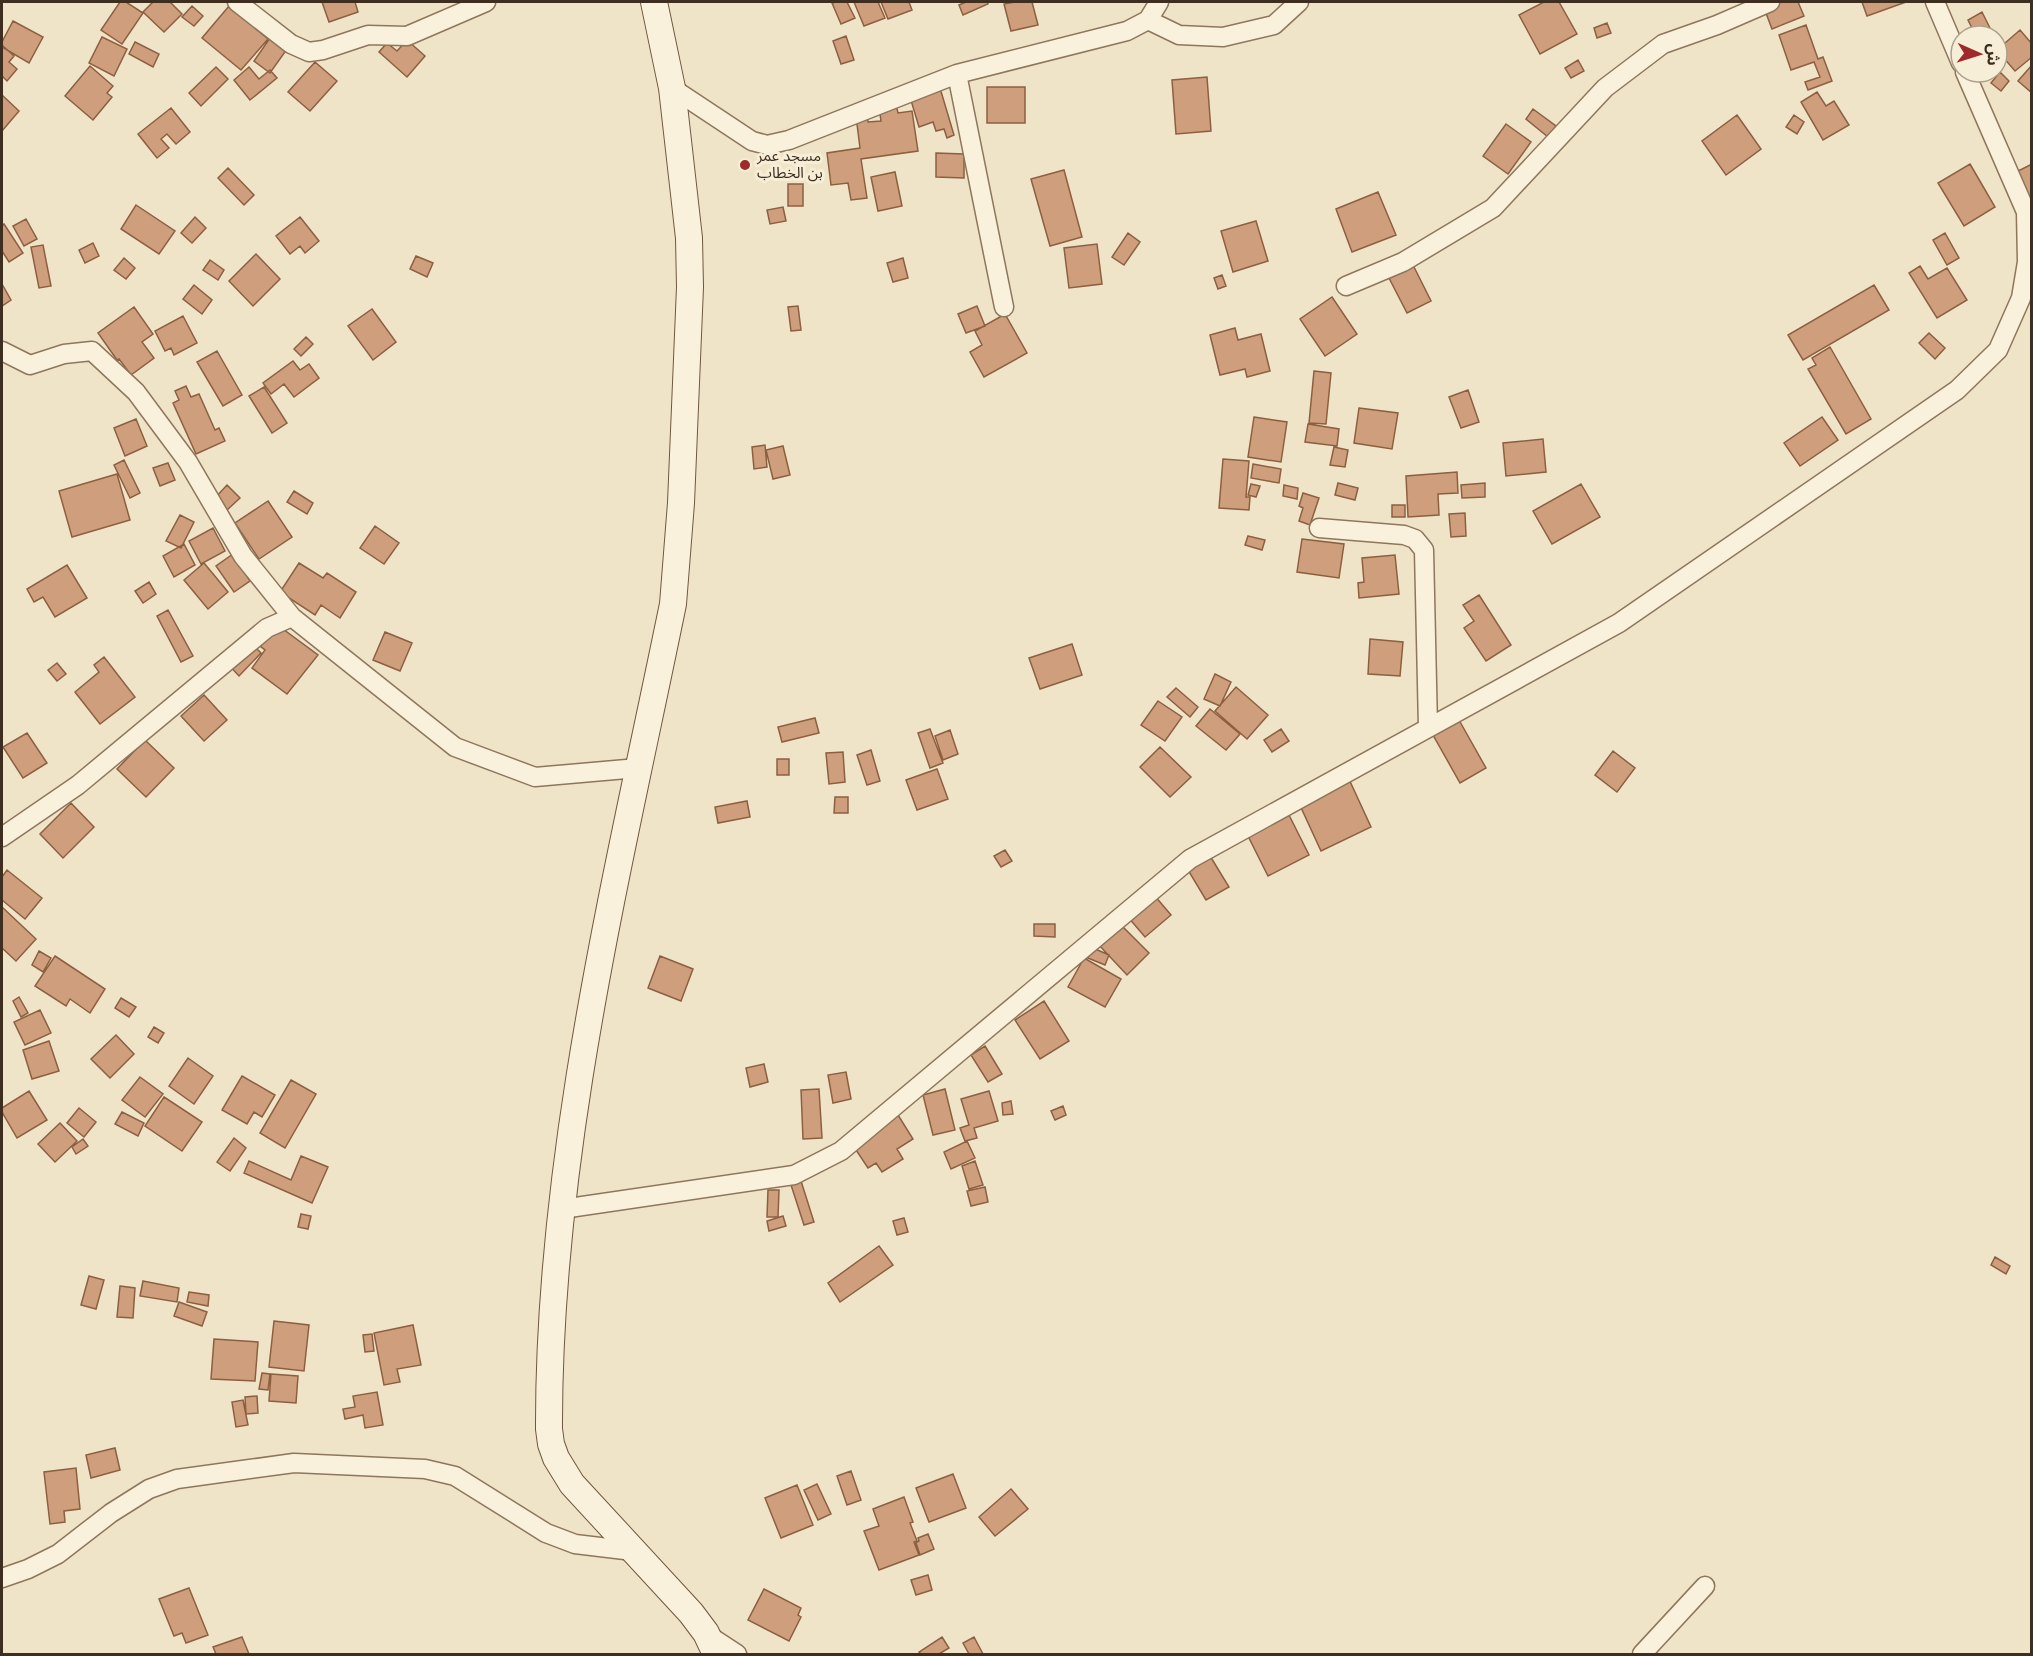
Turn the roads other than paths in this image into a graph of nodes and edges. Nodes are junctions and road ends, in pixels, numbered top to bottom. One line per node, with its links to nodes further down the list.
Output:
1 (237, 2): 2 (street)
2 (486, 2)
3 (654, 2): 12 (main road)
4 (1159, 2): 8 (street)
5 (1299, 2): 8 (street)
6 (1770, 2): 13 (street)
7 (1935, 2): 9 (street)
8 (1148, 20): 10 (street)
9 (1949, 35)
10 (957, 74): 12 (street); 14 (street)
11 (1970, 84): 18 (street)
12 (672, 88): 19 (main road)
13 (1346, 286)
14 (1004, 307)
15 (2, 351): 17 (street)
16 (1319, 528): 18 (street)
17 (292, 617): 19 (street); 20 (street)
18 (1428, 728): 21 (street)
19 (638, 768): 21 (main road)
20 (2, 837)
21 (562, 1209): 22 (main road)
22 (633, 1551): 23 (street); 25 (main road)
23 (2, 1578)
24 (1705, 1586): 27 (street)
25 (711, 1644): 26 (street)
26 (737, 1654)
27 (1642, 1654)

